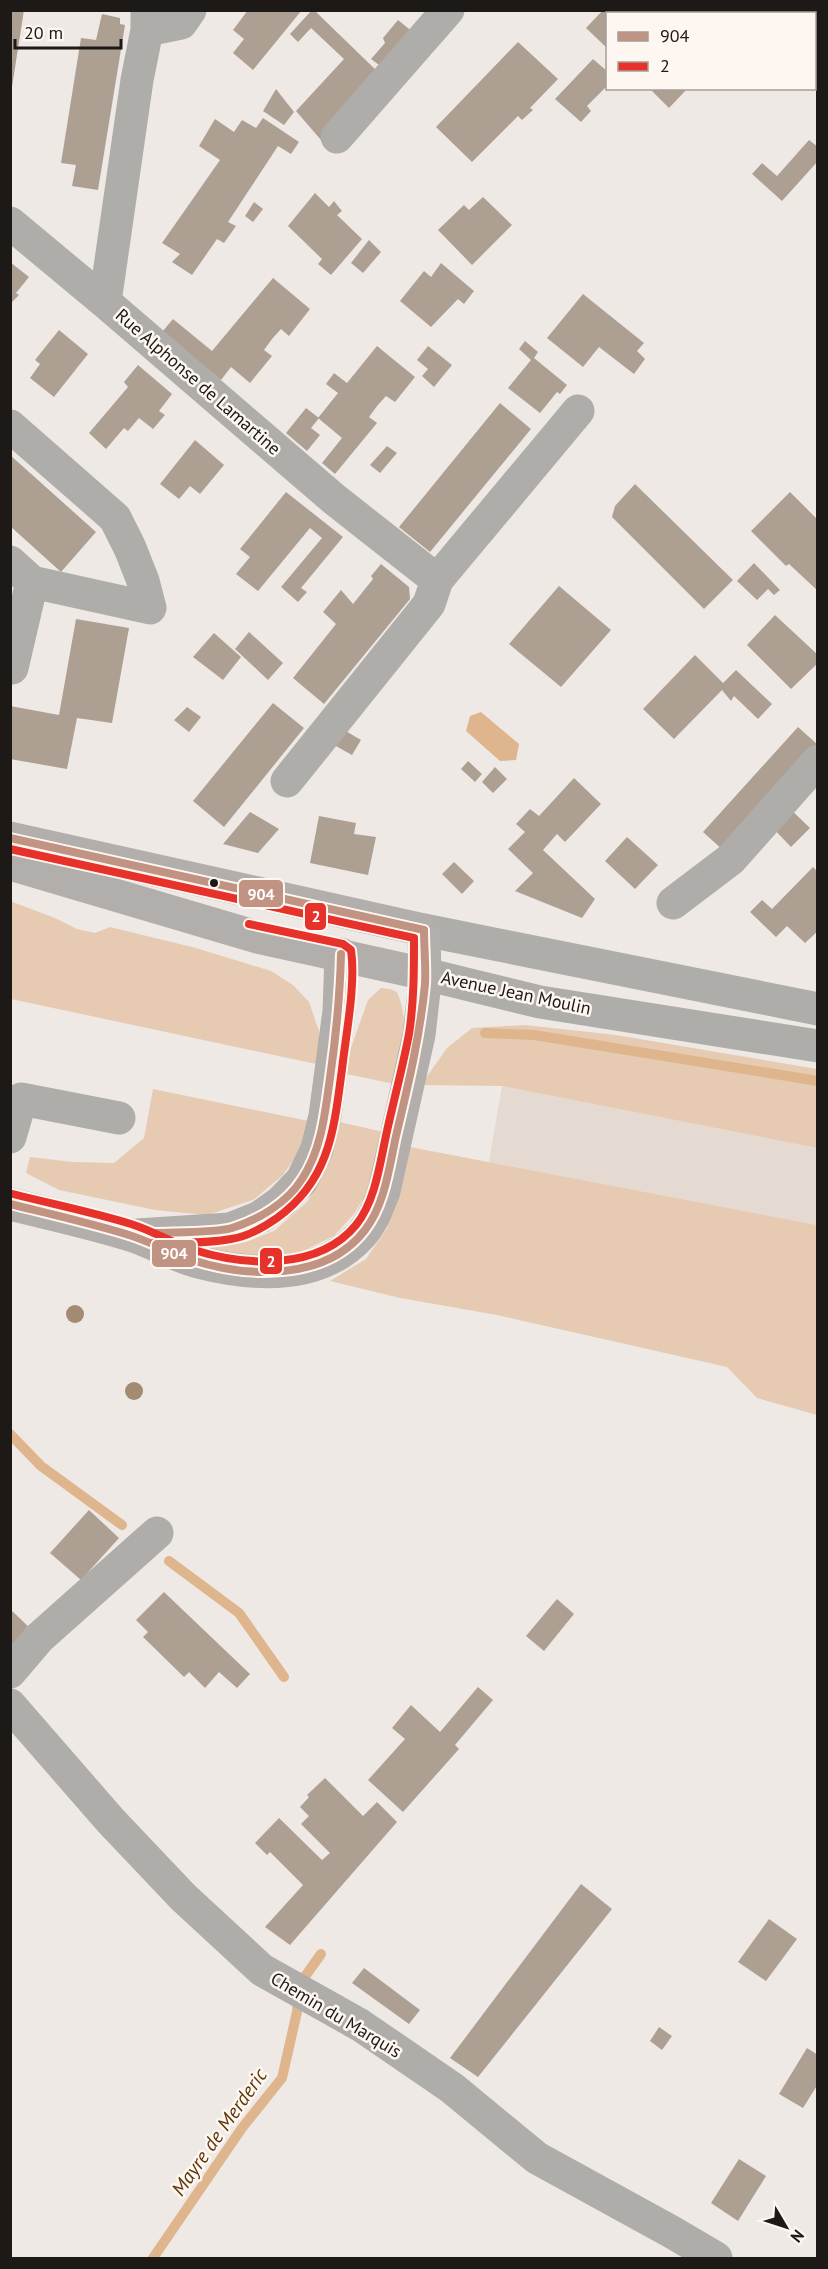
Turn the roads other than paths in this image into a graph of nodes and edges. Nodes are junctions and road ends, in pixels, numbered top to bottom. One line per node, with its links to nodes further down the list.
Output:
1 (190, 10): 3 (street)
2 (448, 10): 4 (street)
3 (147, 20): 6 (street, Rue Alphonse de Lamartine)
4 (337, 138)
5 (10, 223): 6 (street)
6 (105, 302): 10 (street, Rue Alphonse de Lamartine)
7 (578, 411): 10 (street)
8 (10, 426): 9 (street)
9 (21, 572): 11 (street)
10 (436, 580): 13 (street)
11 (12, 668)
12 (818, 761): 16 (street)
13 (287, 781)
14 (10, 838): 17 (main road)
15 (10, 864): 18 (main road, Avenue Jean Moulin)
16 (673, 903)
17 (424, 930): 19 (main road); 20 (street)
18 (341, 954): 19 (main road, Avenue Jean Moulin); 26 (main road)
19 (426, 974): 21 (street, Avenue Jean Moulin); 26 (main road)
20 (818, 1009)
21 (818, 1046)
22 (16, 1097): 23 (street); 24 (street)
23 (119, 1118)
24 (10, 1137)
25 (10, 1204): 26 (main road)
26 (132, 1235)
27 (157, 1533): 28 (street)
28 (10, 1672)
29 (10, 1705): 30 (street, Chemin du Marquis)
30 (716, 2259)

